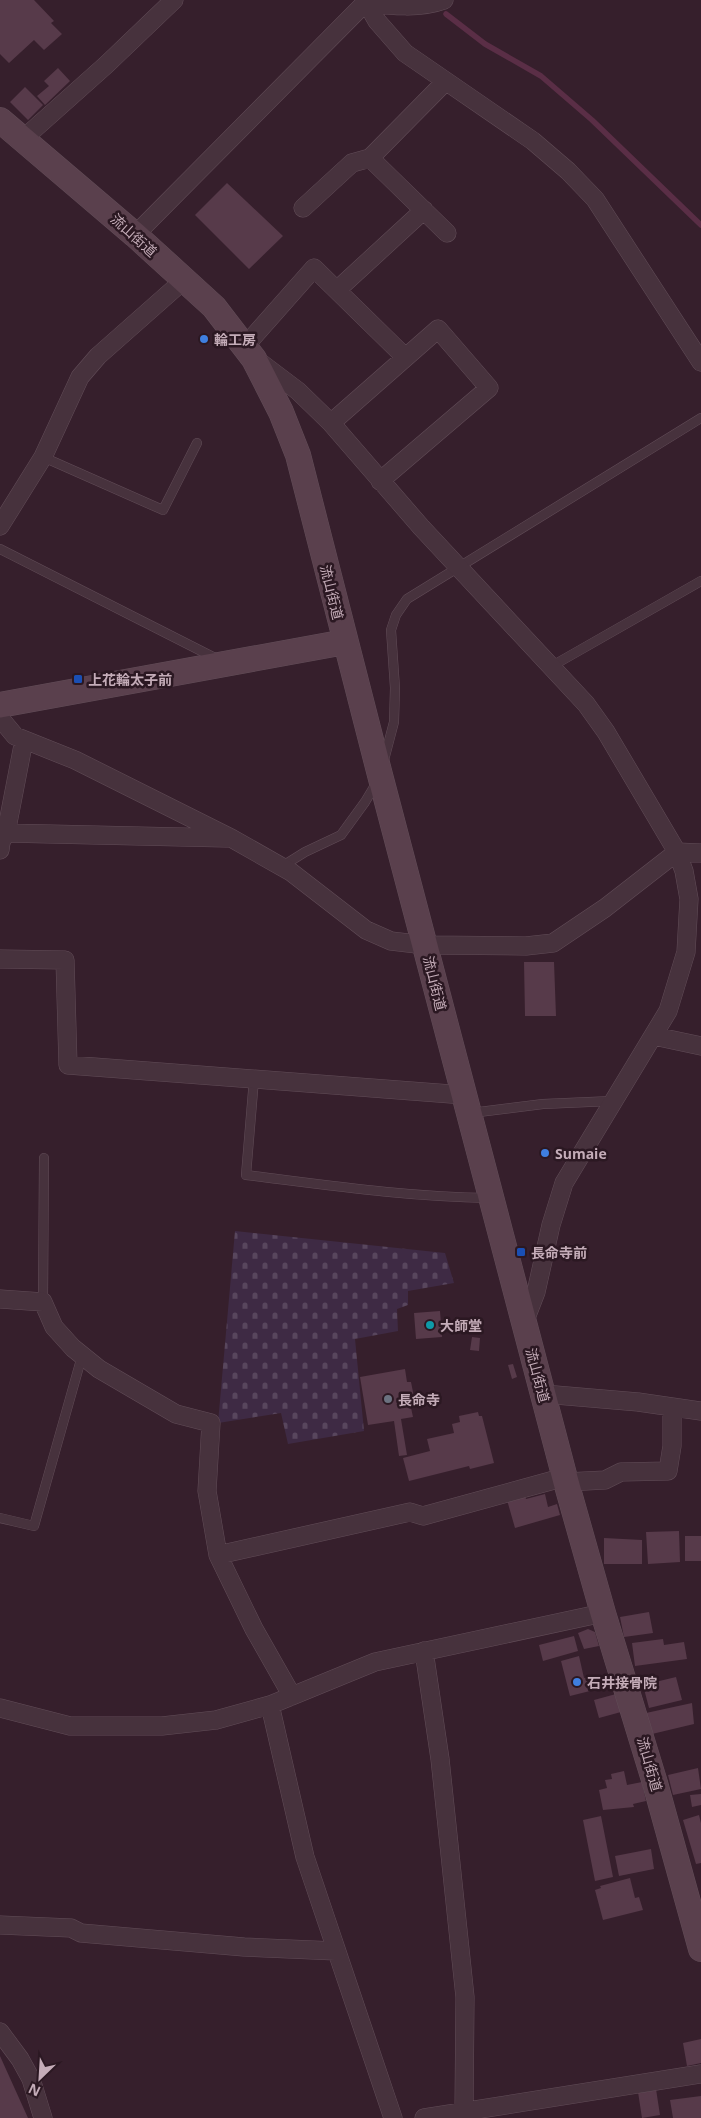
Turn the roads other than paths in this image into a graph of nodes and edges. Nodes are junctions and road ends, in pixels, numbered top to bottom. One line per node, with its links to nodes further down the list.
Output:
1 (174, 0): 6 (street)
2 (444, 0): 3 (street)
3 (365, 1): 4 (street); 11 (street)
4 (445, 82): 7 (street); 16 (street)
5 (0, 120): 6 (street, 流山街道)
6 (23, 139): 11 (street, 流山街道)
7 (370, 158): 8 (street); 9 (street)
8 (303, 208)
9 (424, 210): 10 (street); 13 (street)
10 (447, 233)
11 (135, 235): 12 (street, 流山街道)
12 (184, 280): 14 (street, 流山街道); 20 (street)
13 (338, 290): 14 (street); 15 (street)
14 (250, 352): 18 (street); 26 (street, 流山街道)
15 (405, 357): 18 (street); 21 (street)
16 (701, 362)
17 (701, 418): 24 (lane)
18 (331, 423): 21 (street)
19 (197, 443): 20 (lane)
20 (43, 457): 22 (street)
21 (380, 481): 24 (street)
22 (0, 526)
23 (0, 549): 27 (lane)
24 (457, 567): 28 (street); 32 (lane)
25 (701, 581): 28 (lane)
26 (345, 642): 27 (street); 32 (street, 流山街道)
27 (228, 664): 29 (street)
28 (552, 666): 36 (street)
29 (0, 706)
30 (0, 718): 31 (street)
31 (24, 740): 33 (street); 34 (street)
32 (380, 776): 38 (lane); 39 (street, 流山街道)
33 (6, 832): 34 (street); 35 (street)
34 (231, 838): 38 (street)
35 (0, 850)
36 (677, 852): 37 (street); 39 (street); 41 (street)
37 (701, 853)
38 (281, 867): 39 (street)
39 (426, 945): 45 (street, 流山街道)
40 (0, 959): 43 (street)
41 (654, 1036): 42 (street); 44 (street)
42 (701, 1046)
43 (254, 1079): 45 (street); 47 (lane)
44 (612, 1101): 45 (lane); 50 (street)
45 (466, 1104): 47 (street, 流山街道)
46 (44, 1158): 49 (lane)
47 (492, 1198): 50 (street, 流山街道)
48 (0, 1299): 49 (street)
49 (43, 1302): 51 (street)
50 (524, 1323): 52 (street, 流山街道)
51 (82, 1356): 56 (lane); 57 (street)
52 (544, 1394): 53 (street); 55 (street, 流山街道)
53 (672, 1406): 54 (street); 55 (street)
54 (701, 1411)
55 (566, 1479): 57 (street); 58 (street, 流山街道)
56 (0, 1518)
57 (218, 1555): 60 (street)
58 (603, 1614): 59 (street); 63 (street, 流山街道)
59 (424, 1651): 60 (street); 69 (street)
60 (292, 1696): 61 (street)
61 (270, 1705): 62 (street); 66 (street)
62 (0, 1708)
63 (696, 1912): 65 (street, 流山街道)
64 (0, 1925): 66 (street)
65 (701, 1949)
66 (336, 1951): 71 (street)
67 (0, 2032): 70 (street)
68 (701, 2074): 69 (street)
69 (459, 2115): 72 (street)
70 (43, 2118)
71 (393, 2118)
72 (424, 2118)

